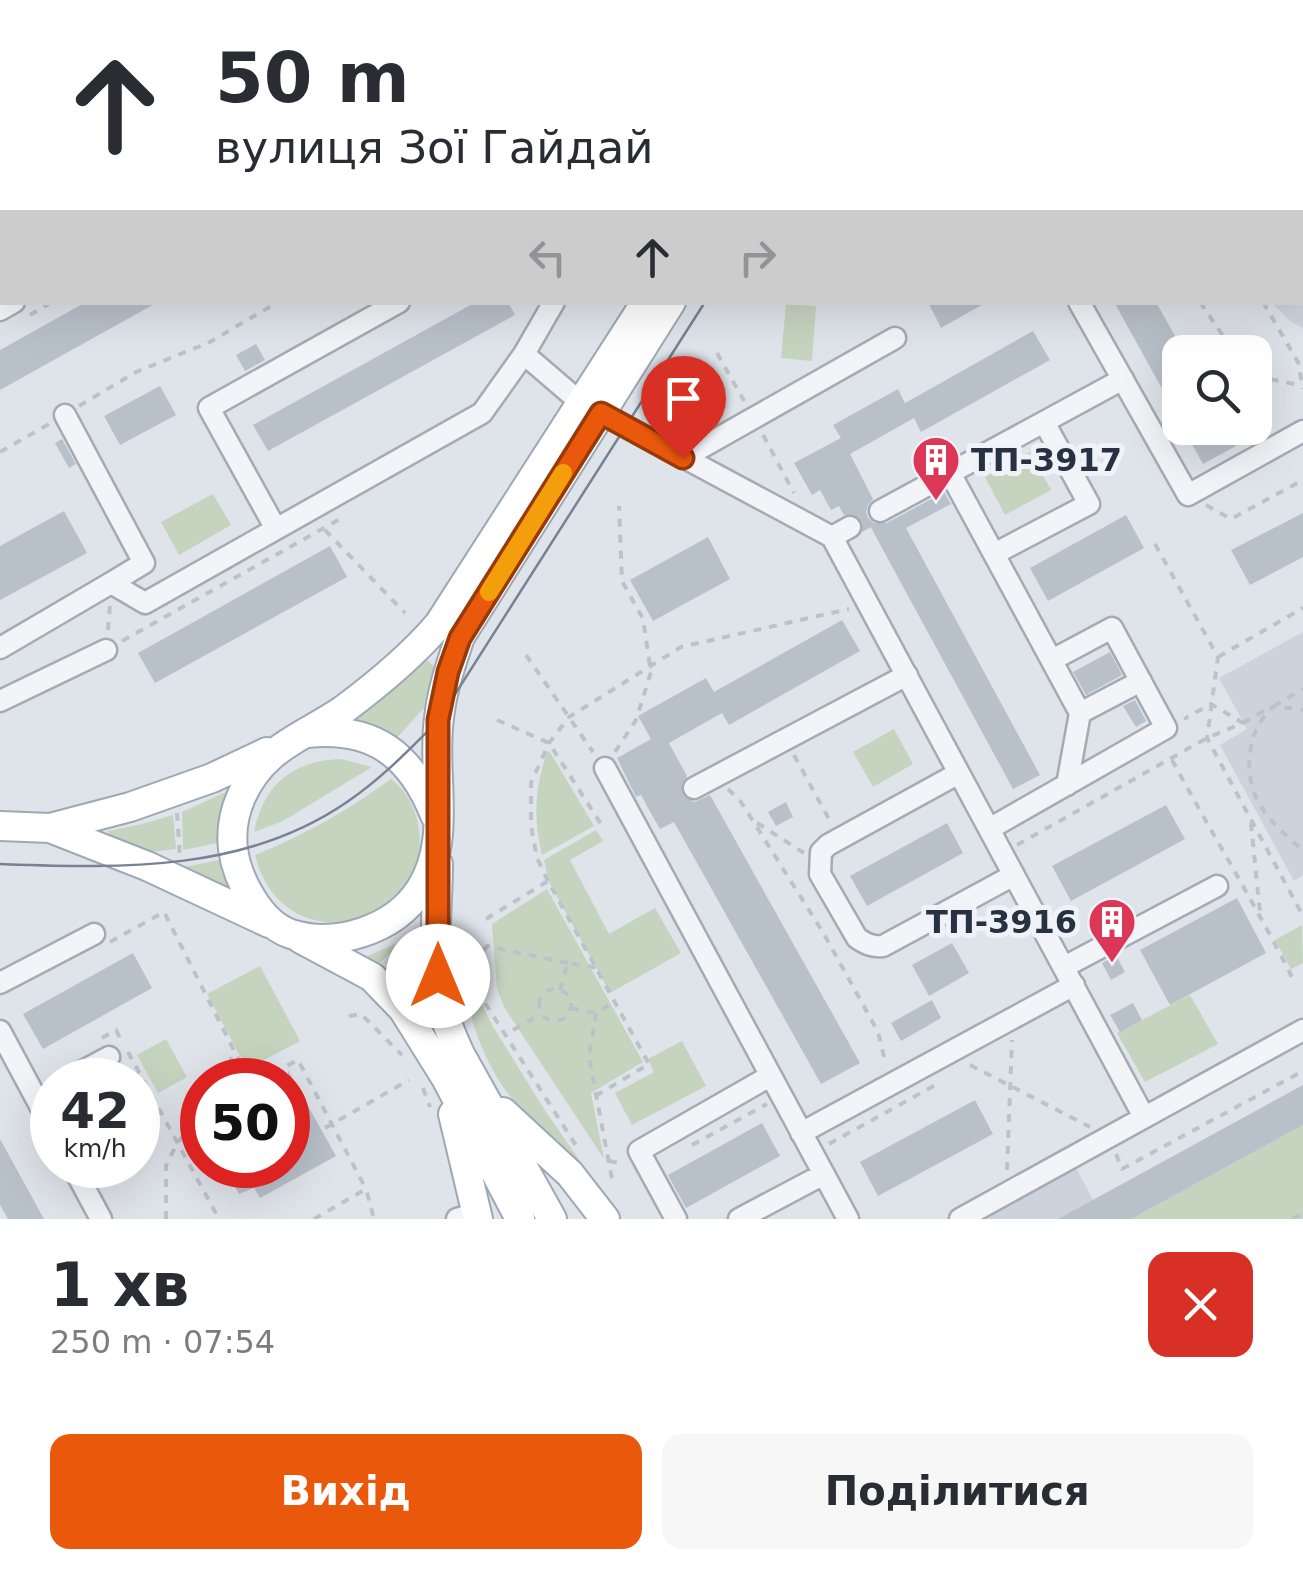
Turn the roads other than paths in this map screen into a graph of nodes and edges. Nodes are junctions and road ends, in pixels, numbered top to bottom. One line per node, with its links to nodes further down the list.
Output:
1 (394, 305): 16 (lane)
2 (552, 305): 7 (lane)
3 (644, 305): 9 (main road)
4 (669, 305): 9 (main road)
5 (1081, 305): 8 (lane)
6 (895, 338): 13 (lane)
7 (524, 354): 9 (lane); 16 (lane)
8 (1122, 378): 11 (lane); 12 (lane)
9 (591, 408): 13 (lane); 26 (main road); 34 (main road)
10 (64, 414): 18 (lane)
11 (1044, 422): 14 (lane); 17 (lane)
12 (1303, 431)
13 (683, 458): 22 (lane)
14 (950, 473): 15 (lane); 17 (lane)
15 (880, 511)
16 (276, 530): 18 (lane)
17 (994, 554): 21 (lane)
18 (111, 583): 19 (lane)
19 (0, 648)
20 (106, 650): 24 (lane)
21 (1052, 660): 23 (lane); 25 (lane)
22 (907, 675): 28 (lane); 30 (lane)
23 (1141, 681): 25 (lane); 29 (lane)
24 (0, 701)
25 (1080, 713): 29 (lane)
26 (293, 738): 32 (main road); 34 (main road); 37 (main road)
27 (604, 768): 46 (lane)
28 (959, 773): 33 (lane); 35 (lane)
29 (1067, 785): 33 (lane)
30 (694, 788)
31 (0, 826): 32 (main road)
32 (50, 828): 37 (main road)
33 (989, 829): 35 (lane)
34 (438, 832): 37 (main road); 48 (main road)
35 (1014, 875): 39 (lane)
36 (1217, 886): 39 (lane)
37 (281, 929): 47 (main road)
38 (94, 934): 40 (lane)
39 (1069, 976): 49 (lane); 50 (lane)
40 (0, 983)
41 (0, 1030): 45 (lane)
42 (1303, 1030): 49 (lane)
43 (104, 1048): 44 (lane)
44 (92, 1058)
45 (30, 1072)
46 (770, 1076): 50 (lane); 58 (lane)
47 (432, 1078): 53 (main road); 55 (main road)
48 (478, 1087): 56 (main road); 57 (main road)
49 (1144, 1117): 61 (lane)
50 (801, 1133): 51 (lane)
51 (824, 1174): 59 (lane); 60 (lane)
52 (84, 1188): 54 (lane)
53 (470, 1217)
54 (101, 1219)
55 (520, 1219)
56 (552, 1219)
57 (604, 1219)
58 (676, 1219)
59 (739, 1219)
60 (848, 1219)
61 (961, 1219)

